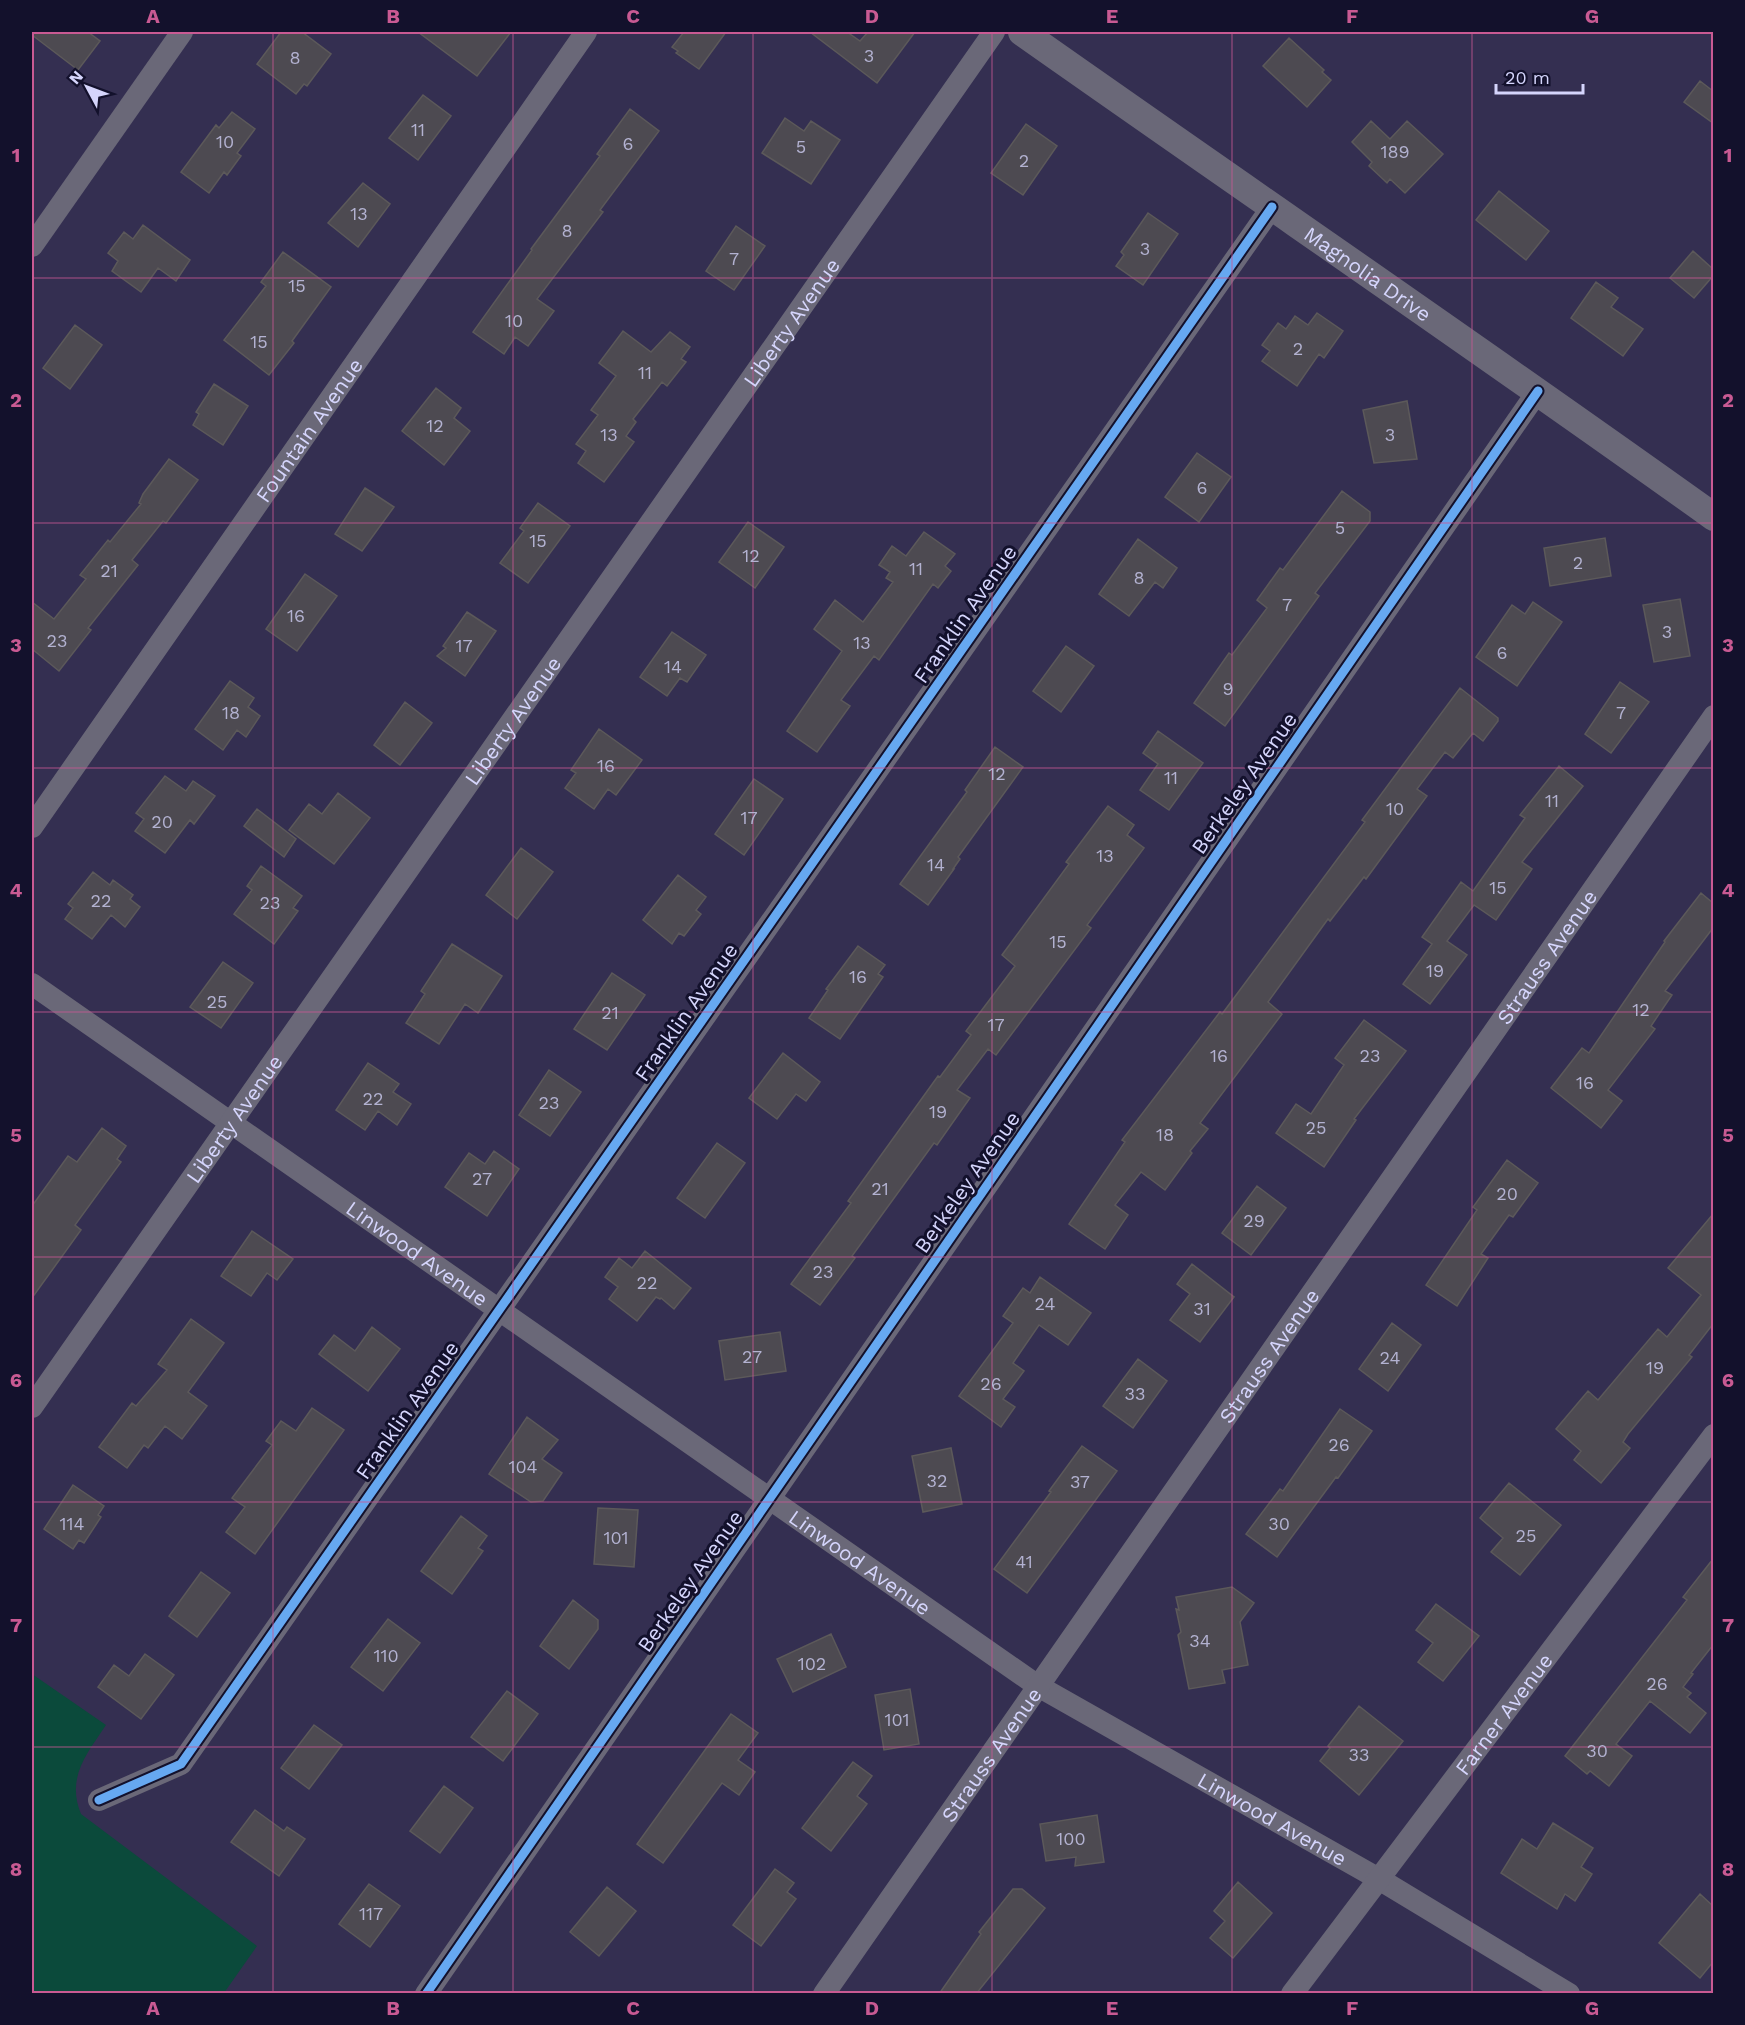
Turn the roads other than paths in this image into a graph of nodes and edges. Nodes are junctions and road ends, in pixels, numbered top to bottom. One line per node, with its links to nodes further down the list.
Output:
1 (182, 32): 6 (street)
2 (586, 32): 10 (street, Fountain Avenue)
3 (994, 32): 12 (street, Liberty Avenue)
4 (1022, 32): 5 (street, Magnolia Drive)
5 (1272, 207): 7 (street, Magnolia Drive); 13 (street, Franklin Avenue)
6 (32, 246)
7 (1538, 391): 8 (street, Magnolia Drive); 16 (street, Berkeley Avenue)
8 (1713, 517)
9 (1713, 716): 17 (street, Strauss Avenue)
10 (32, 826)
11 (32, 984): 12 (street, Linwood Avenue)
12 (230, 1123): 13 (street, Linwood Avenue); 14 (street, Liberty Avenue)
13 (499, 1310): 16 (street, Linwood Avenue); 18 (street, Franklin Avenue)
14 (32, 1407)
15 (1713, 1435): 19 (street, Farner Avenue)
16 (771, 1498): 17 (street, Linwood Avenue); 20 (street, Berkeley Avenue)
17 (1038, 1686): 19 (street, Linwood Avenue); 21 (street, Strauss Avenue)
18 (99, 1800)
19 (1379, 1879): 22 (street, Farner Avenue); 23 (street, Linwood Avenue)
20 (426, 1994)
21 (824, 1994)
22 (1292, 1994)
23 (1569, 1994)

